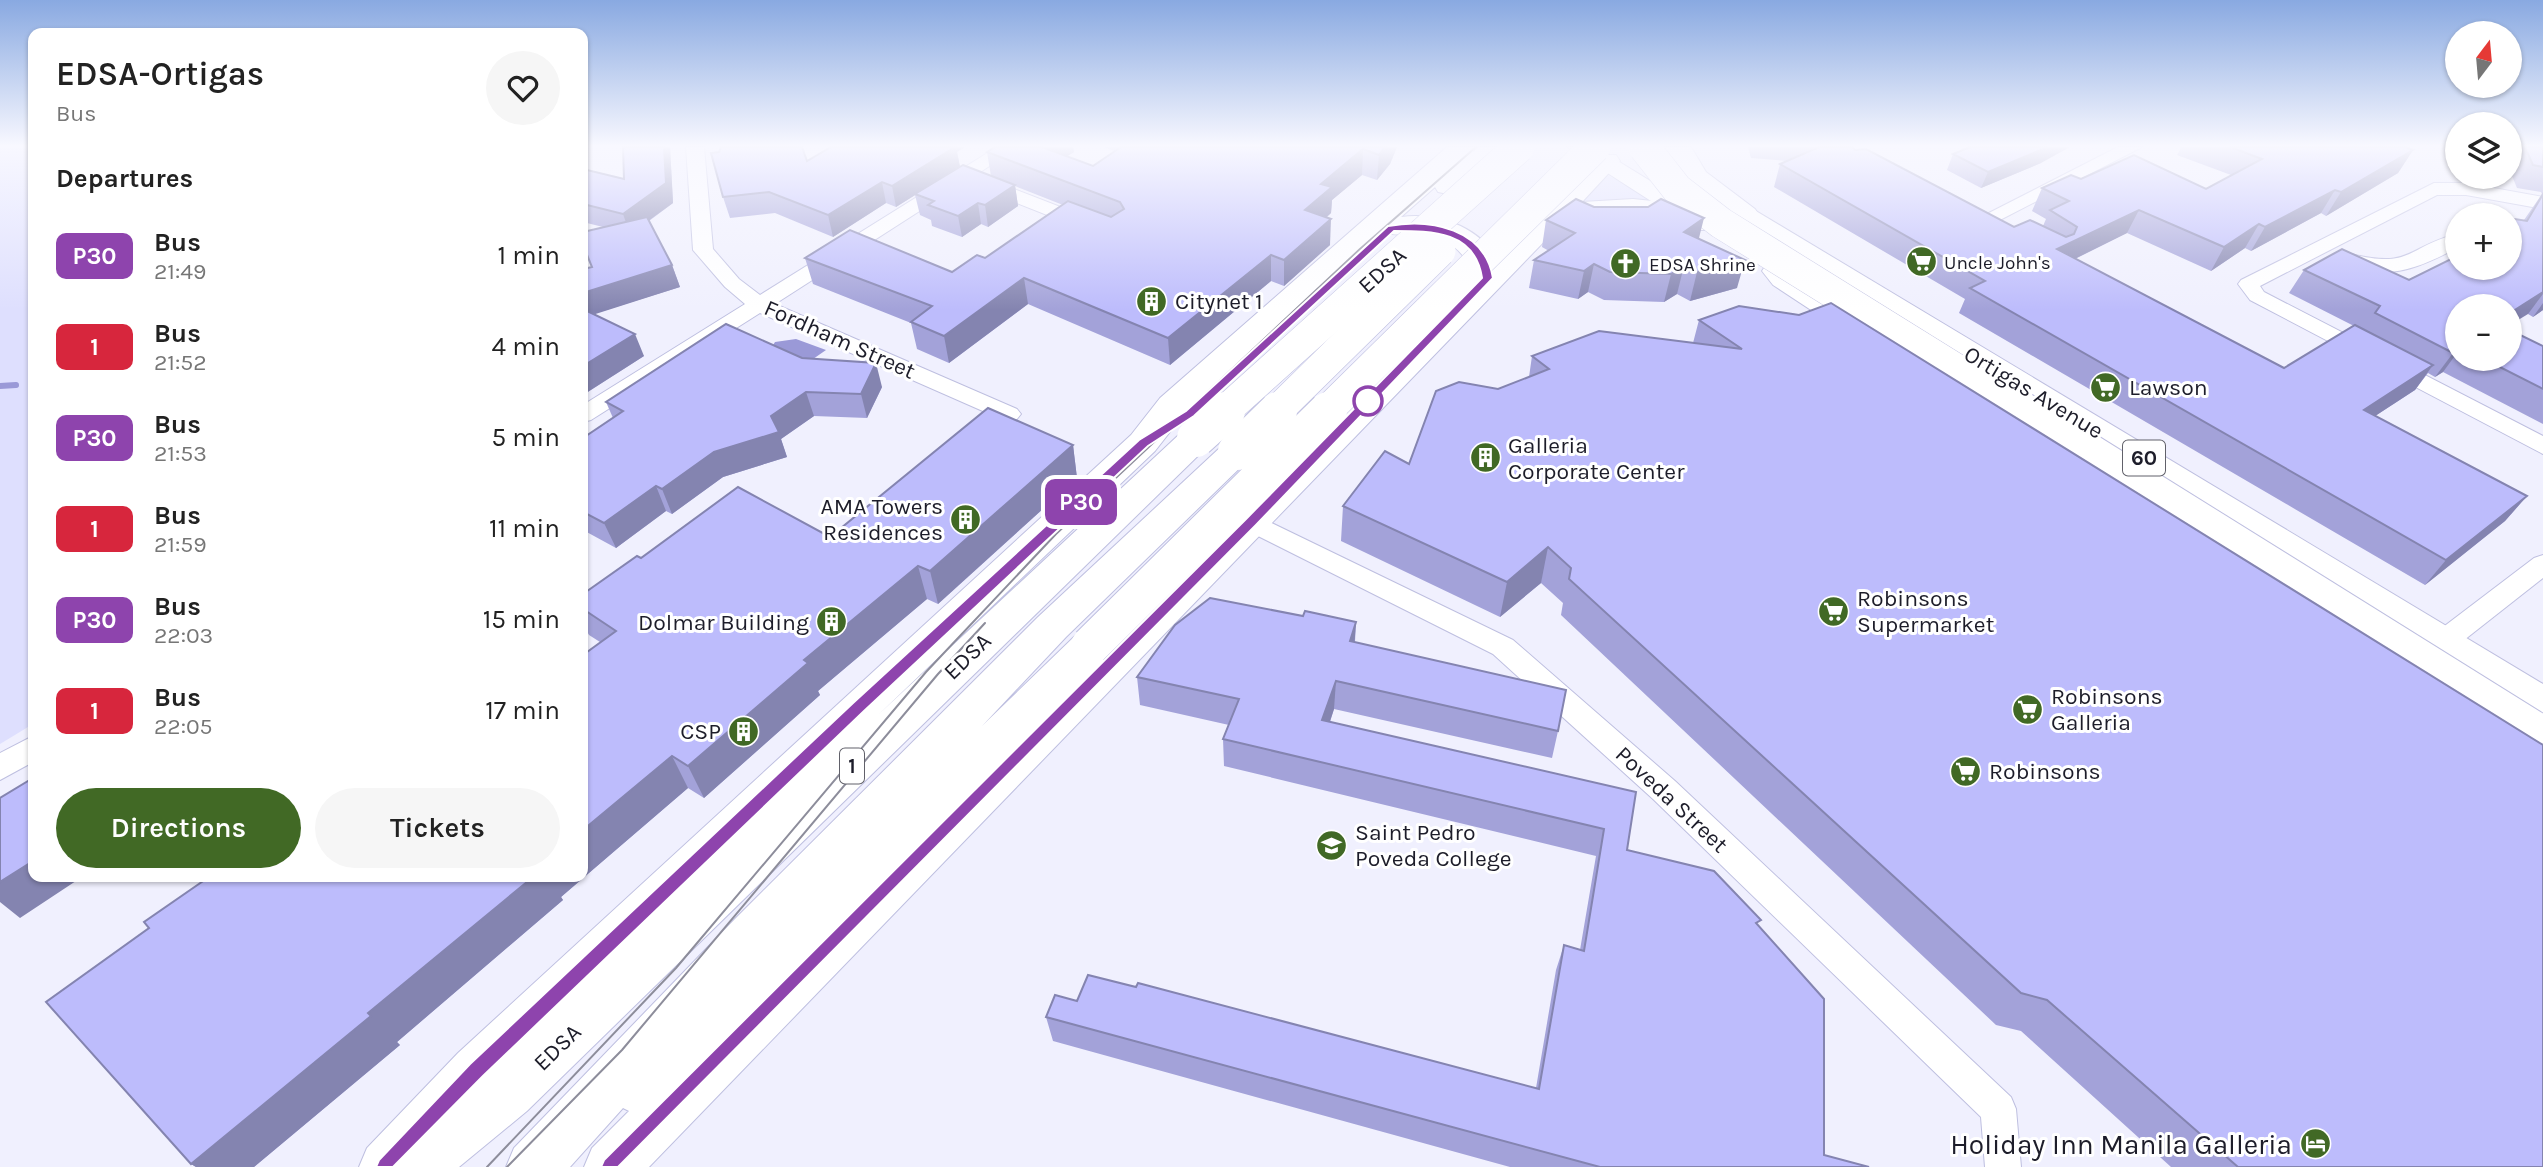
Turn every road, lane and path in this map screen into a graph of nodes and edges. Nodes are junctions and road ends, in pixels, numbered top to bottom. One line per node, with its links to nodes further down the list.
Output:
1 (699, 201): 29 (street, Fordham Street)
2 (925, 201): 29 (street)
3 (1031, 201): 24 (street)
4 (1402, 201): 32 (highway, 1)
5 (1420, 201): 23 (highway, 1)
6 (1428, 201): 23 (highway, 1)
7 (1459, 201): 45 (highway, EDSA / 1, bridge)
8 (1476, 201): 46 (highway, bridge)
9 (1555, 201): 39 (highway, bridge)
10 (1563, 201): 21 (highway)
11 (1669, 201): 19 (main road, Ortigas Avenue / 60)
12 (1673, 201): 19 (main road)
13 (1693, 201): 38 (highway, bridge)
14 (1722, 201): 20 (main road, Ortigas Avenue / 60)
15 (1727, 201): 20 (highway)
16 (2024, 201): 22 (street)
17 (2409, 201): 27 (street)
18 (1968, 206): 22 (street)
19 (1676, 207): 21 (highway); 41 (main road, Ortigas Avenue / 60)
20 (1745, 215): 36 (main road, Ortigas Avenue / 60)
21 (1548, 218): 28 (highway)
22 (1991, 218): 25 (street)
23 (1396, 227): 28 (highway); 32 (highway, 1)
24 (1102, 229)
25 (2012, 229)
26 (2445, 245): 27 (street)
27 (2317, 248): 33 (street)
28 (1488, 278): 34 (highway)
29 (761, 306): 30 (street); 31 (street, Fordham Street)
30 (588, 412)
31 (1009, 414)
32 (1143, 443): 44 (highway, 1)
33 (2543, 446)
34 (1251, 522): 39 (highway); 48 (street, Poveda Street)
35 (2543, 564): 36 (street)
36 (2444, 641): 37 (main road, Ortigas Avenue / 60)
37 (2543, 702)
38 (2543, 736)
39 (1018, 738): 43 (highway); 47 (highway)
40 (28, 751): 42 (street)
41 (2543, 758)
42 (0, 768)
43 (614, 1166)
44 (386, 1167)
45 (417, 1167)
46 (533, 1167)
47 (561, 1167)
48 (2003, 1167)

